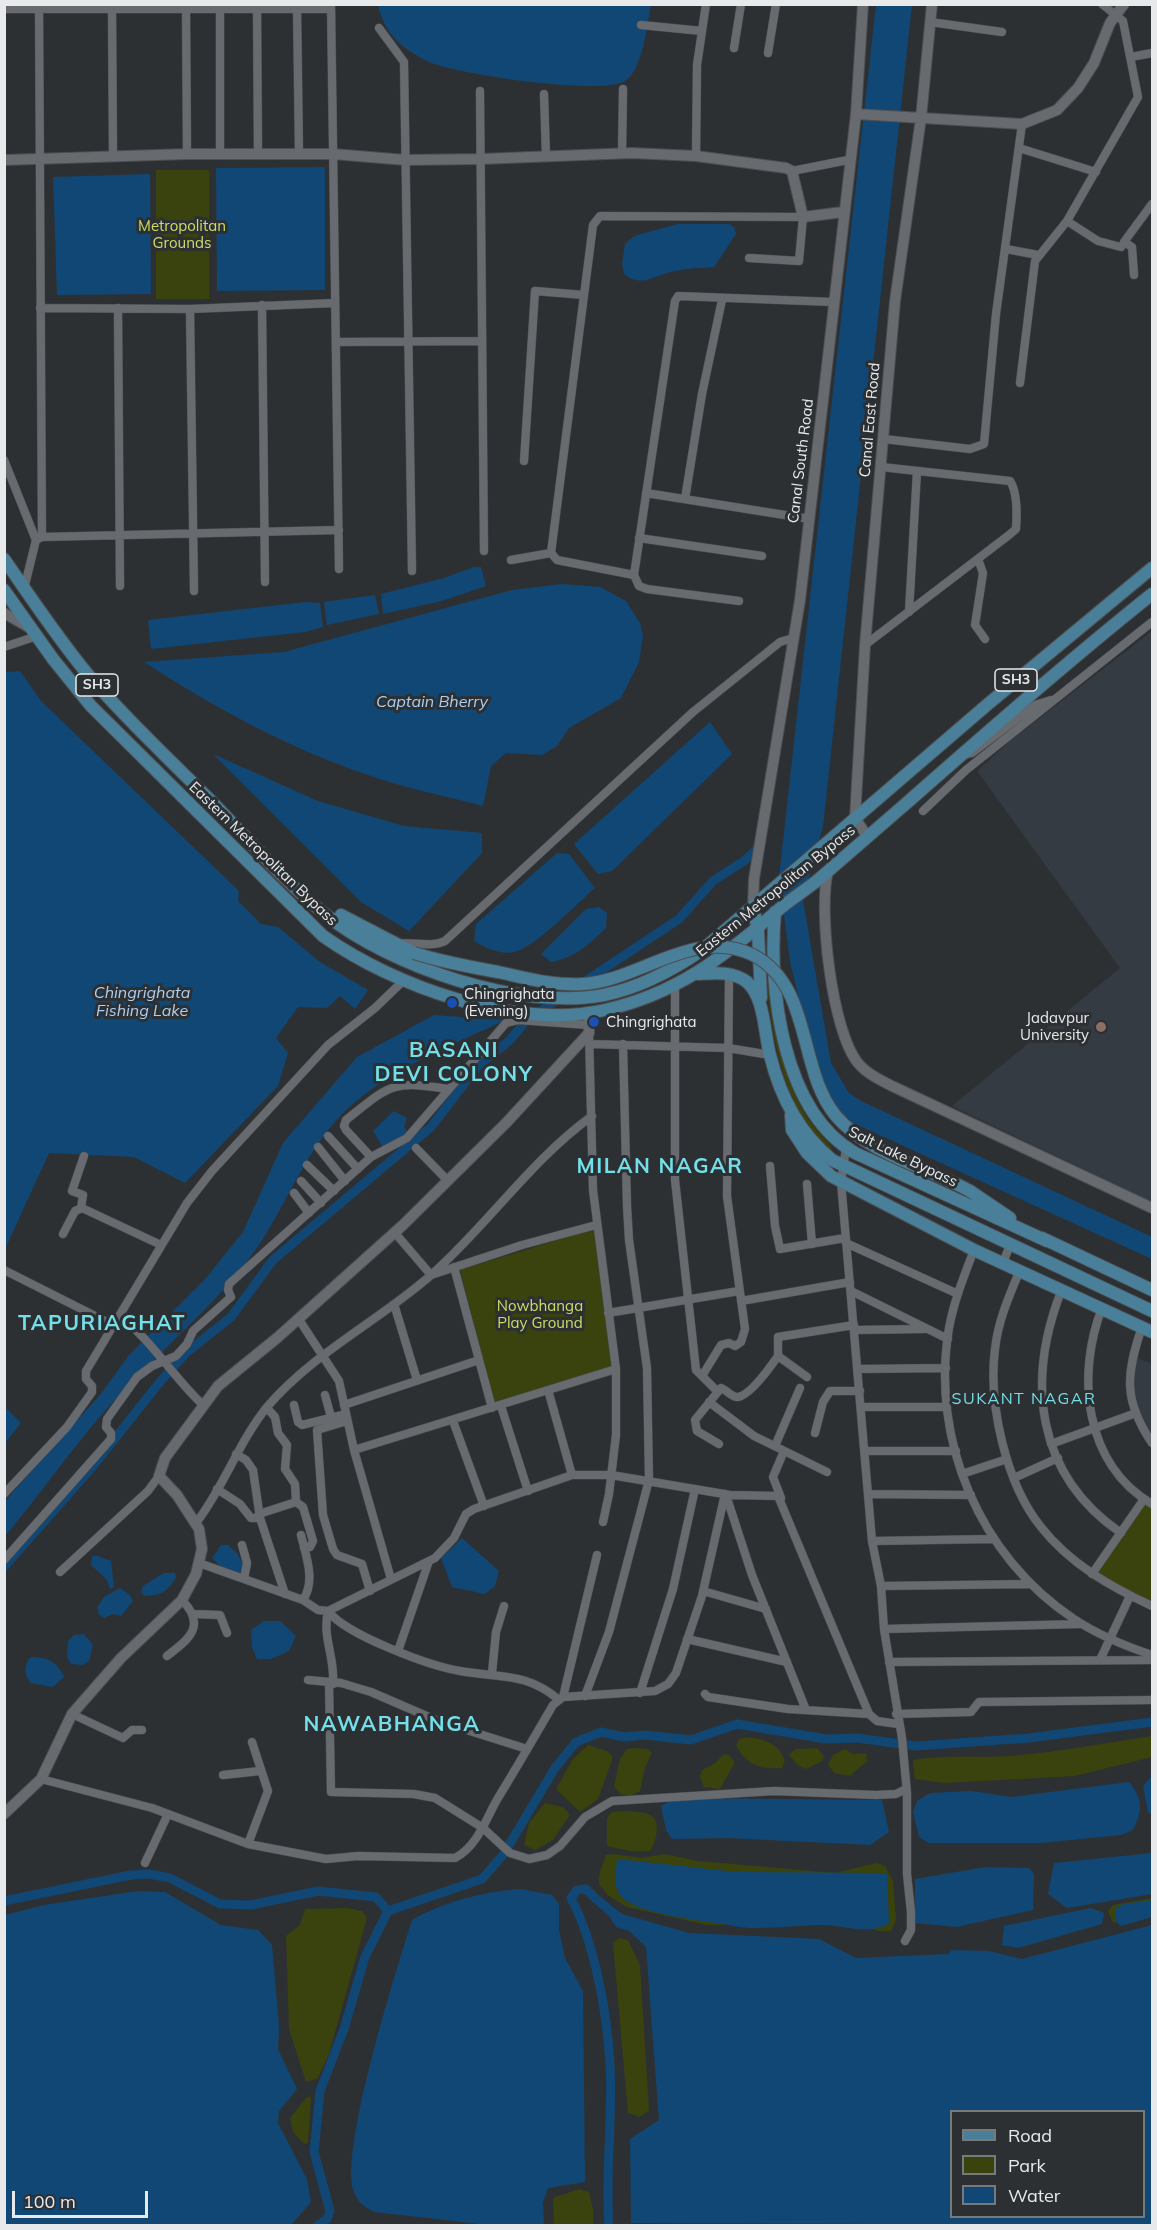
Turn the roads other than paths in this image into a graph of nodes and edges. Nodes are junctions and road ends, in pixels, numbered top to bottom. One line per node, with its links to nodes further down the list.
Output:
1 (706, 4): 20 (street)
2 (741, 4): 22 (street)
3 (776, 4): 24 (street)
4 (863, 4): 29 (street, Canal South Road)
5 (932, 4): 17 (street, Canal East Road)
6 (1102, 4): 16 (street)
7 (1124, 4): 16 (street)
8 (39, 7): 9 (street); 15 (street); 44 (street)
9 (112, 7): 10 (street); 39 (street)
10 (186, 7): 11 (street); 33 (street)
11 (220, 7): 12 (street); 34 (street)
12 (257, 7): 13 (street); 35 (street)
13 (297, 7): 14 (street); 36 (street)
14 (331, 7): 37 (street)
15 (4, 9)
16 (1116, 13): 25 (street); 31 (street)
17 (930, 22): 21 (street); 30 (street, Canal East Road)
18 (640, 25): 20 (street)
19 (379, 28): 45 (street)
20 (702, 31): 40 (street)
21 (1002, 32)
22 (734, 48)
23 (1152, 52): 25 (street)
24 (768, 53)
25 (1131, 57): 48 (street)
26 (623, 89): 38 (street)
27 (480, 91): 42 (street)
28 (544, 94): 41 (street)
29 (859, 113): 30 (street); 46 (street, Canal South Road)
30 (916, 118): 31 (street); 70 (street, Canal East Road)
31 (1022, 124): 32 (street)
32 (1019, 148): 48 (street); 54 (street)
33 (187, 154): 34 (street); 39 (street)
34 (220, 154): 35 (street)
35 (258, 154): 36 (street)
36 (299, 154): 37 (street)
37 (333, 154): 45 (street); 61 (street)
38 (622, 154): 40 (street); 41 (street)
39 (113, 156): 44 (street)
40 (696, 156): 47 (street)
41 (546, 157): 42 (street)
42 (481, 159): 45 (street); 67 (street)
43 (4, 160): 44 (street)
44 (38, 160): 63 (street)
45 (406, 160): 66 (street)
46 (848, 160): 47 (street); 50 (street, Canal South Road)
47 (792, 171): 51 (street)
48 (1096, 172): 52 (street)
49 (1152, 204): 57 (street)
50 (843, 212): 51 (street); 60 (street, Canal South Road)
51 (803, 217): 56 (street); 58 (street)
52 (1067, 221): 53 (street); 55 (street)
53 (1121, 247)
54 (1006, 249): 55 (street); 70 (street)
55 (1038, 255): 69 (street)
56 (749, 258)
57 (1134, 275)
58 (584, 295): 72 (street); 85 (street)
59 (722, 300): 60 (street); 75 (street); 76 (street)
60 (833, 302): 77 (street, Canal South Road)
61 (335, 303): 62 (street); 68 (street)
62 (262, 305): 65 (street); 79 (street)
63 (40, 308): 64 (street); 82 (street)
64 (118, 308): 65 (street); 80 (street)
65 (190, 309): 81 (street)
66 (409, 341): 67 (street); 68 (street); 92 (street)
67 (482, 341): 84 (street)
68 (336, 342): 78 (street)
69 (1020, 383)
70 (884, 439): 73 (street, Canal East Road)
71 (4, 460): 82 (street)
72 (524, 461)
73 (881, 466): 74 (street); 107 (street, Canal East Road)
74 (917, 471): 88 (street); 101 (street)
75 (646, 493): 76 (street); 83 (street)
76 (685, 499): 77 (street)
77 (810, 519): 105 (street, Canal South Road)
78 (339, 530): 79 (street); 91 (street)
79 (264, 533): 81 (street); 94 (street)
80 (120, 534): 81 (street); 82 (street); 95 (street)
81 (194, 534): 98 (street)
82 (39, 538): 96 (street)
83 (639, 538): 86 (street); 93 (street)
84 (484, 551)
85 (550, 553): 89 (street); 93 (street)
86 (762, 556)
87 (4, 559): 96 (main road, Eastern Metropolitan Bypass / SH3)
88 (978, 559): 101 (street); 106 (street)
89 (511, 560)
90 (1152, 568): 112 (main road, Eastern Metropolitan Bypass / SH3)
91 (339, 569)
92 (412, 571)
93 (634, 575): 100 (street)
94 (265, 582)
95 (120, 586)
96 (24, 589): 117 (main road, Eastern Metropolitan Bypass / SH3)
97 (4, 590): 104 (main road, Eastern Metropolitan Bypass / SH3)
98 (194, 591)
99 (1152, 594): 110 (main road, Eastern Metropolitan Bypass / SH3)
100 (739, 602)
101 (909, 612): 107 (street)
102 (4, 614): 104 (street)
103 (1152, 622): 109 (street)
104 (34, 633): 108 (street); 125 (main road, Eastern Metropolitan Bypass / SH3)
105 (793, 638): 115 (street, Canal South Road); 121 (street)
106 (986, 639)
107 (865, 645): 112 (street, Canal East Road)
108 (4, 647)
109 (1056, 698): 110 (street); 111 (street)
110 (962, 754): 113 (main road, Eastern Metropolitan Bypass / SH3)
111 (923, 811)
112 (855, 818): 113 (street); 116 (main road, Eastern Metropolitan Bypass / SH3)
113 (867, 836): 114 (main road, Eastern Metropolitan Bypass / SH3)
114 (828, 871): 119 (main road, Eastern Metropolitan Bypass / SH3); 156 (street)
115 (754, 879): 116 (street); 118 (street, Canal South Road)
116 (765, 897): 118 (main road, Eastern Metropolitan Bypass / SH3); 119 (main road)
117 (312, 903): 121 (main road, Eastern Metropolitan Bypass); 122 (main road, Eastern Metropolitan Bypass / SH3)
118 (753, 907): 120 (main road); 122 (main road, Eastern Metropolitan Bypass / SH3)
119 (780, 909): 120 (main road, Eastern Metropolitan Bypass / SH3); 140 (main road, Salt Lake Bypass)
120 (758, 930): 123 (main road, Eastern Metropolitan Bypass / SH3); 128 (main road)
121 (395, 944): 122 (main road, Eastern Metropolitan Bypass)
122 (412, 958): 162 (main road, bridge)
123 (697, 974): 124 (main road); 126 (main road, Eastern Metropolitan Bypass / SH3)
124 (729, 975): 128 (main road); 132 (street)
125 (406, 983): 127 (main road, Eastern Metropolitan Bypass / SH3); 164 (street)
126 (675, 987): 129 (main road, Eastern Metropolitan Bypass / SH3); 131 (street)
127 (559, 1018): 129 (main road, Eastern Metropolitan Bypass / SH3); 134 (street)
128 (765, 1022): 133 (main road)
129 (589, 1029): 130 (street); 136 (street); 149 (street)
130 (623, 1044): 131 (street); 181 (street)
131 (676, 1046): 132 (street); 178 (street)
132 (728, 1048): 133 (street); 175 (street)
133 (770, 1054): 135 (main road)
134 (448, 1089): 142 (street); 142 (street)
135 (791, 1110): 145 (main road); 150 (main road)
136 (591, 1116): 158 (street); 171 (street)
137 (328, 1136): 146 (street)
138 (318, 1147): 148 (street)
139 (416, 1148): 149 (street)
140 (846, 1148): 145 (street); 162 (main road, Salt Lake Bypass)
141 (84, 1156): 155 (street)
142 (371, 1157): 146 (street)
143 (307, 1165): 152 (street)
144 (770, 1166): 163 (street)
145 (842, 1166): 150 (street); 165 (main road)
146 (358, 1169): 148 (street)
147 (301, 1181): 154 (street)
148 (345, 1181): 152 (street)
149 (448, 1181): 159 (street)
150 (842, 1182): 161 (street); 166 (main road)
151 (807, 1184): 163 (street)
152 (334, 1191): 154 (street)
153 (294, 1193): 157 (street)
154 (321, 1203): 157 (street)
155 (81, 1208): 160 (street); 164 (street)
156 (1152, 1208)
157 (309, 1213): 195 (street)
158 (596, 1225): 168 (street); 184 (street)
159 (395, 1233): 171 (street); 186 (street)
160 (63, 1234)
161 (845, 1241): 163 (street); 172 (street); 177 (street)
162 (1047, 1241): 174 (main road)
163 (812, 1244)
164 (161, 1245): 185 (street)
165 (1010, 1245): 167 (street); 183 (main road)
166 (974, 1250): 167 (main road); 177 (street)
167 (1003, 1263): 170 (main road)
168 (454, 1268): 171 (street); 194 (street)
169 (4, 1270): 187 (street)
170 (1020, 1270): 173 (main road); 232 (street)
171 (431, 1275): 180 (street)
172 (850, 1282): 176 (street); 179 (street)
173 (1062, 1289): 182 (main road); 224 (street)
174 (1151, 1289)
175 (739, 1291): 178 (street); 179 (street)
176 (851, 1291): 188 (street); 189 (street)
177 (958, 1294): 191 (street)
178 (690, 1299): 181 (street); 199 (street)
179 (741, 1301): 199 (street)
180 (394, 1305): 192 (street); 201 (street)
181 (639, 1307): 184 (street); 239 (street)
182 (1102, 1308): 190 (main road); 220 (street)
183 (1152, 1311)
184 (608, 1313): 197 (street)
185 (120, 1316): 187 (street); 195 (street)
186 (298, 1318): 192 (street); 209 (street)
187 (113, 1325): 243 (street)
188 (854, 1327): 189 (street); 193 (street); 198 (street)
189 (927, 1329): 191 (street)
190 (1147, 1330): 216 (street)
191 (948, 1339): 196 (street)
192 (325, 1356): 208 (street); 214 (street)
193 (778, 1356): 200 (street); 204 (street)
194 (479, 1360): 201 (street); 215 (street)
195 (166, 1363): 209 (street); 262 (street)
196 (946, 1368): 198 (street); 213 (street)
197 (616, 1369): 203 (street); 236 (street)
198 (858, 1369): 205 (street)
199 (702, 1376): 204 (street)
200 (807, 1377)
201 (417, 1380): 208 (street)
202 (800, 1388): 225 (street)
203 (548, 1390): 211 (street); 235 (street)
204 (717, 1391): 207 (street)
205 (860, 1391): 212 (street); 221 (street)
206 (325, 1395): 217 (street)
207 (710, 1402): 223 (street); 225 (street)
208 (344, 1405): 218 (street)
209 (203, 1406): 237 (street)
210 (294, 1406): 217 (street)
211 (501, 1406): 215 (street); 242 (street)
212 (862, 1407): 213 (street); 228 (street)
213 (947, 1407): 229 (street)
214 (267, 1408): 230 (street); 249 (street)
215 (492, 1408): 219 (street)
216 (1136, 1413): 220 (street); 222 (street)
217 (331, 1417): 218 (street)
218 (347, 1418): 226 (street); 271 (street)
219 (453, 1421): 226 (street); 251 (street)
220 (1093, 1429): 224 (street); 248 (street)
221 (815, 1433)
222 (1152, 1443)
223 (719, 1444)
224 (1051, 1444): 231 (street)
225 (775, 1446): 227 (street)
226 (354, 1450): 268 (street)
227 (784, 1451): 233 (street); 247 (street)
228 (866, 1451): 229 (street); 245 (street)
229 (956, 1451): 234 (street)
230 (236, 1454): 240 (street); 252 (street)
231 (1058, 1458): 238 (street); 255 (street)
232 (1007, 1459): 234 (street); 238 (street)
233 (827, 1472)
234 (962, 1474): 246 (street)
235 (572, 1475): 236 (street); 242 (street)
236 (611, 1475): 239 (street); 253 (street)
237 (159, 1476): 254 (street); 265 (street)
238 (1014, 1478): 266 (street)
239 (649, 1480): 241 (street); 299 (street)
240 (217, 1488): 252 (street); 254 (street)
241 (695, 1489): 244 (street); 297 (street)
242 (528, 1491): 251 (street)
243 (4, 1494)
244 (726, 1494): 247 (street); 272 (street); 279 (street)
245 (868, 1494): 246 (street); 258 (street)
246 (971, 1495): 257 (street)
247 (782, 1499): 304 (street)
248 (1144, 1499): 250 (street); 255 (street)
249 (296, 1502): 252 (street); 260 (street)
250 (1152, 1504)
251 (484, 1506): 263 (street)
252 (259, 1516): 273 (street)
253 (603, 1522)
254 (196, 1523): 264 (street)
255 (1121, 1533): 266 (street)
256 (301, 1536): 260 (street)
257 (993, 1539): 258 (street); 269 (street)
258 (872, 1541): 270 (street)
259 (242, 1545): 267 (street)
260 (304, 1548): 276 (street)
261 (597, 1555): 300 (street)
262 (4, 1560)
263 (429, 1561): 268 (street); 287 (street)
264 (199, 1563): 267 (street); 275 (street)
265 (60, 1572)
266 (1092, 1574): 274 (street)
267 (244, 1579): 273 (street)
268 (391, 1579): 271 (street)
269 (1031, 1584): 270 (street); 282 (street)
270 (881, 1586): 283 (street)
271 (370, 1591): 280 (street)
272 (703, 1591): 279 (street); 286 (street)
273 (285, 1594): 276 (street)
274 (1130, 1596): 278 (street); 285 (street)
275 (182, 1600): 281 (street); 303 (street)
276 (303, 1600): 280 (street)
277 (504, 1606): 294 (street)
278 (1152, 1606)
279 (766, 1609): 292 (street)
280 (328, 1611): 287 (street); 296 (street)
281 (193, 1614): 284 (street); 289 (street)
282 (1082, 1624): 283 (street); 285 (street)
283 (884, 1629): 293 (street)
284 (227, 1633)
285 (1110, 1638): 288 (street); 290 (street)
286 (687, 1639): 292 (street); 297 (street)
287 (398, 1651): 294 (street)
288 (1152, 1655)
289 (167, 1656)
290 (1100, 1660): 291 (street); 293 (street)
291 (1152, 1660)
292 (787, 1662): 302 (street)
293 (889, 1662): 305 (street)
294 (492, 1673): 300 (street)
295 (308, 1680): 296 (street)
296 (331, 1684): 309 (street); 316 (street)
297 (640, 1693): 299 (street)
298 (705, 1694): 302 (street)
299 (585, 1696): 300 (street)
300 (561, 1699): 309 (street)
301 (1152, 1700): 305 (street)
302 (806, 1710): 304 (street)
303 (72, 1714): 307 (street); 312 (street)
304 (868, 1714): 306 (street)
305 (896, 1714): 306 (street)
306 (898, 1724): 313 (street)
307 (142, 1730)
308 (252, 1742): 310 (street)
309 (527, 1749): 316 (street)
310 (260, 1771): 311 (street); 317 (street)
311 (223, 1775)
312 (41, 1779): 314 (street); 315 (street)
313 (906, 1789): 316 (street); 319 (street)
314 (4, 1814)
315 (168, 1814): 317 (street); 318 (street)
316 (483, 1828): 317 (street)
317 (248, 1844)
318 (145, 1863)
319 (904, 1941)

